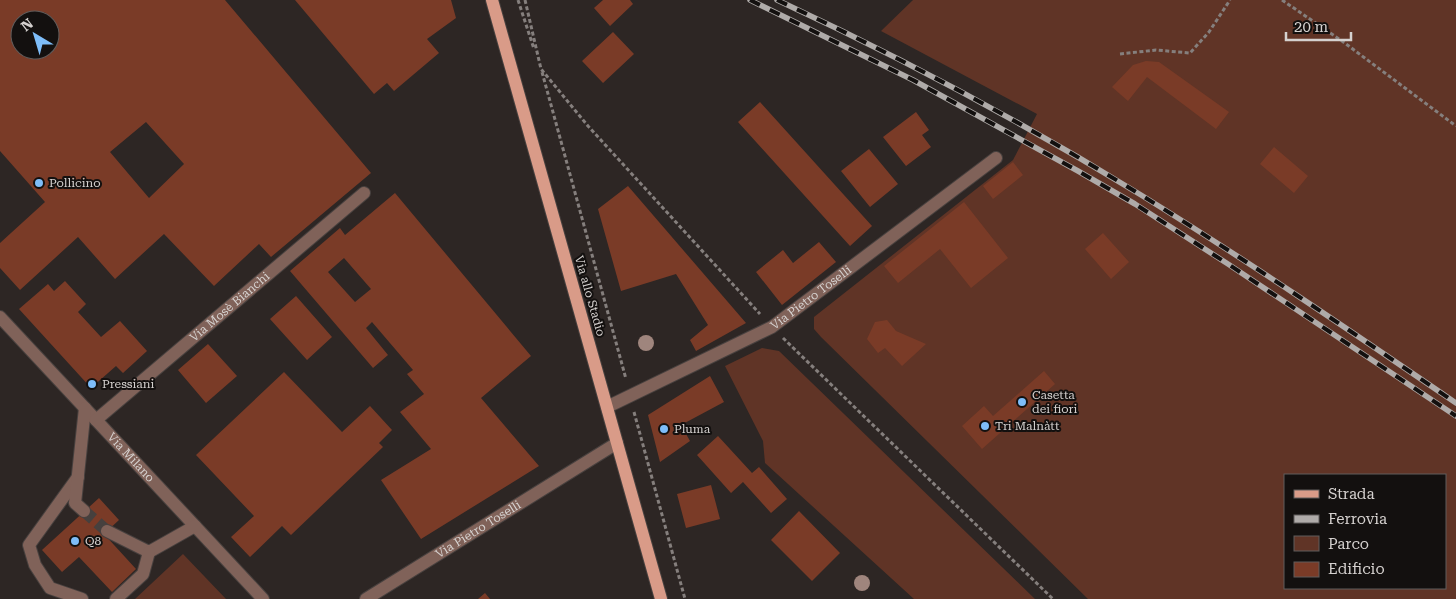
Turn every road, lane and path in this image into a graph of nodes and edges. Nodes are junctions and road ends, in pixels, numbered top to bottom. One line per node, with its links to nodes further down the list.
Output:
1 (492, 0): 13 (main road, Via allo Stadio)
2 (518, 0): 12 (path)
3 (1230, 0): 5 (path)
4 (1282, 0): 6 (path)
5 (1120, 54)
6 (1456, 126)
7 (996, 158): 12 (street, Via Pietro Toselli)
8 (364, 194): 15 (street, Via Mosè Bianchi)
9 (0, 317): 11 (street, Via Milano)
10 (0, 325): 11 (street)
11 (18, 336): 14 (street, Via Milano)
12 (630, 395): 13 (street, Via Pietro Toselli); 27 (path)
13 (607, 407): 16 (main road, Via allo Stadio)
14 (86, 408): 15 (street, Via Milano); 17 (street)
15 (96, 420): 19 (street, Via Milano)
16 (616, 444): 25 (street, Via Pietro Toselli); 26 (main road, Via allo Stadio)
17 (78, 478): 18 (street); 22 (street)
18 (84, 511)
19 (195, 526): 21 (street); 24 (street, Via Milano)
20 (108, 531): 21 (street)
21 (149, 552): 23 (street)
22 (82, 599)
23 (116, 599)
24 (263, 599)
25 (366, 599)
26 (661, 599)
27 (685, 599)

